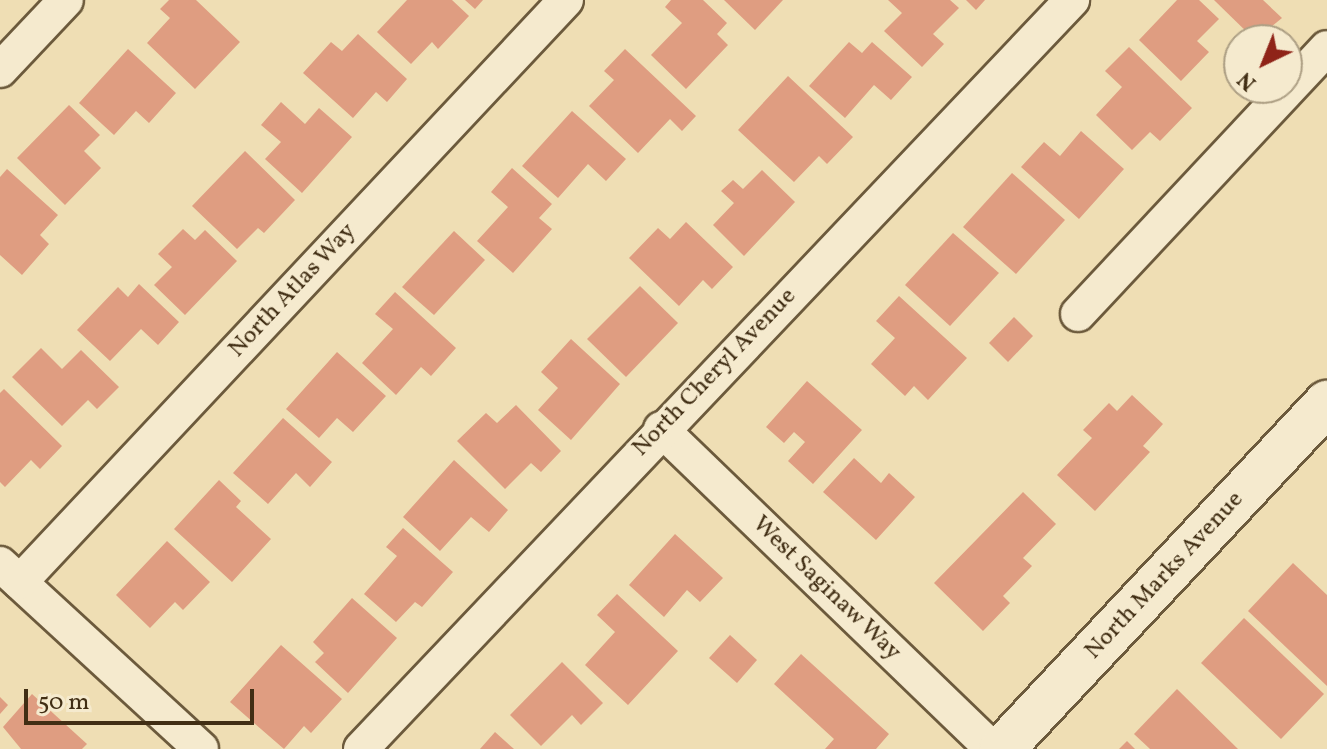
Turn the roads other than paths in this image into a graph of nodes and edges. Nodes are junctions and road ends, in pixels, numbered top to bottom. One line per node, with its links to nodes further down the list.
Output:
1 (66, 0): 5 (street)
2 (566, 0): 9 (street, North Atlas Way)
3 (1072, 0): 8 (street, North Cheryl Avenue)
4 (1327, 48): 6 (street)
5 (0, 70)
6 (1078, 314)
7 (1327, 403): 13 (main road, North Marks Avenue)
8 (661, 429): 11 (street, North Cheryl Avenue); 12 (street, West Saginaw Way)
9 (10, 573): 10 (street)
10 (201, 749)
11 (361, 749)
12 (992, 749)
13 (1002, 749)

